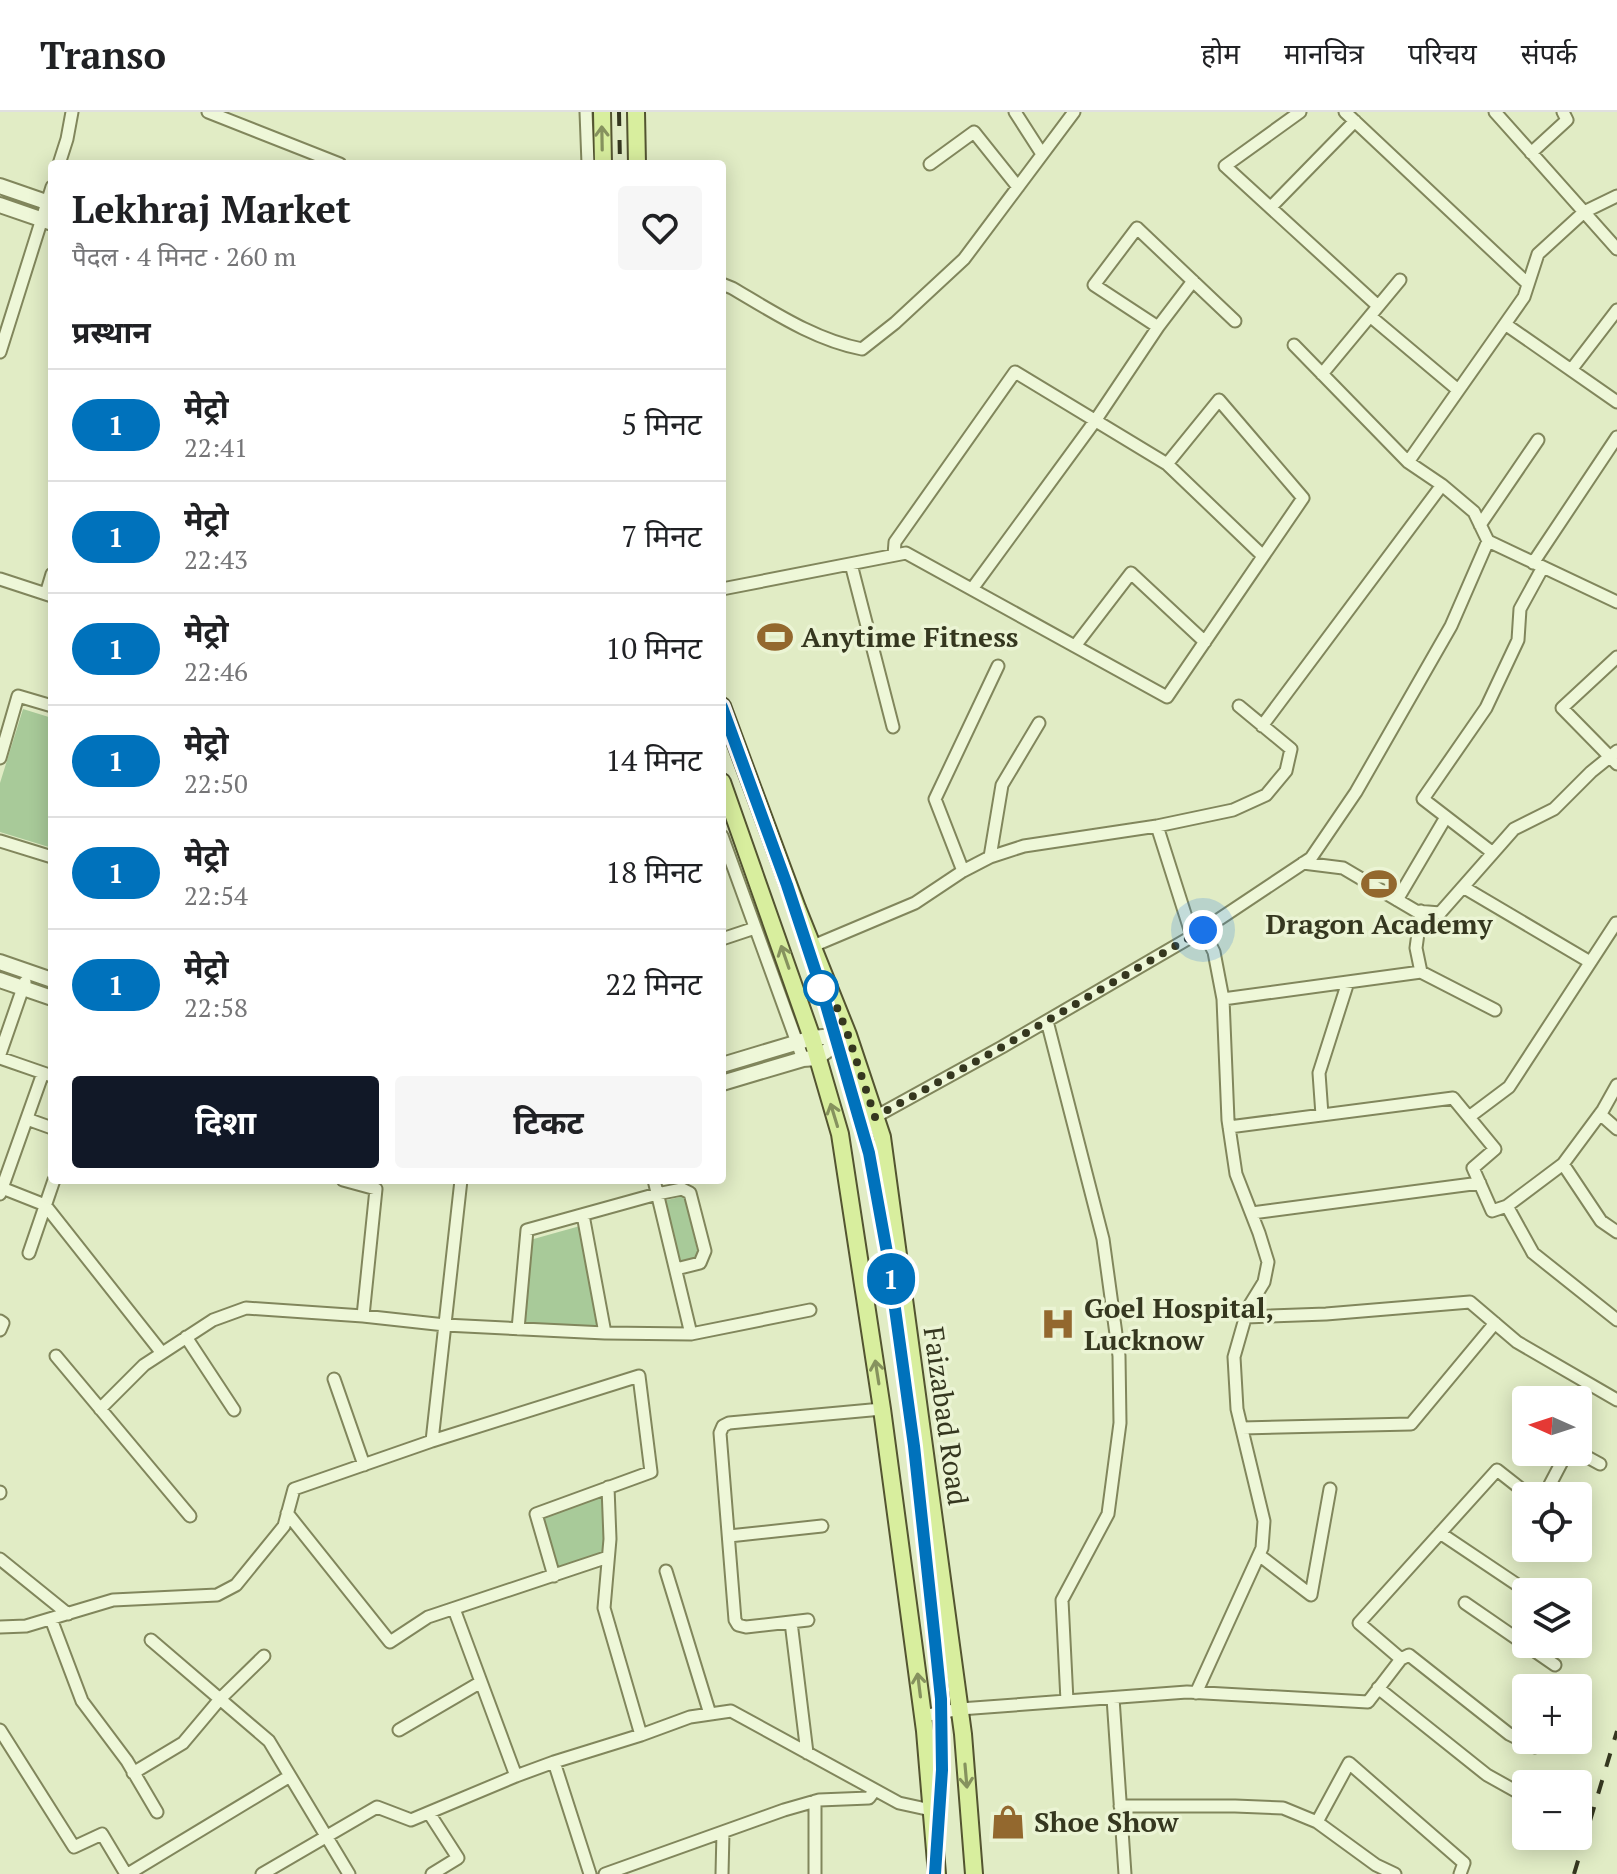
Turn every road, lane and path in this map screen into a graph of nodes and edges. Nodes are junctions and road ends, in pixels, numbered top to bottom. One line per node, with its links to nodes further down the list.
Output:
1 (72, 112): 15 (street)
2 (208, 112): 16 (street)
3 (586, 112): 17 (street)
4 (602, 112): 18 (main road, one-way to 4)
5 (636, 112): 19 (main road)
6 (1015, 112): 14 (street)
7 (1074, 112): 14 (street)
8 (1300, 112): 26 (street)
9 (1345, 112): 12 (street)
10 (1495, 112): 13 (street)
11 (1563, 112): 13 (street)
12 (1355, 121): 26 (street); 32 (street)
13 (1531, 153): 27 (street)
14 (1042, 154): 22 (street)
15 (60, 160)
16 (330, 160)
17 (588, 160)
18 (603, 160)
19 (637, 160)
20 (930, 164): 22 (street)
21 (0, 186): 24 (street)
22 (1018, 187): 33 (street)
23 (1617, 196): 27 (street)
24 (48, 202)
25 (0, 205): 28 (street)
26 (1271, 207): 35 (street)
27 (1584, 212): 29 (street); 32 (street)
28 (46, 221): 40 (street)
29 (1617, 249)
30 (1400, 280): 35 (street)
31 (1193, 281): 36 (street); 38 (street); 38 (street)
32 (1528, 284): 37 (street)
33 (726, 286)
34 (1617, 310): 41 (street)
35 (1374, 311): 42 (street); 43 (street)
36 (1235, 321)
37 (1505, 324): 41 (street); 43 (street)
38 (1158, 327): 45 (street)
39 (1294, 345): 42 (street)
40 (1, 346)
41 (1571, 370): 44 (street)
42 (1322, 374): 48 (street)
43 (1458, 390): 48 (street)
44 (1617, 402)
45 (1095, 421): 49 (street); 53 (street); 59 (street)
46 (1617, 437): 56 (street)
47 (1538, 440): 51 (street)
48 (1408, 462): 50 (street)
49 (1167, 464): 54 (street); 54 (street)
50 (1442, 485): 51 (street); 70 (street)
51 (1480, 525): 52 (street)
52 (1488, 541): 56 (street); 82 (street)
53 (894, 555): 55 (street); 59 (street)
54 (1263, 556): 62 (street)
55 (851, 564): 58 (street); 71 (street)
56 (1538, 565): 61 (street); 75 (street)
57 (0, 579): 60 (street)
58 (726, 588)
59 (972, 589): 63 (street)
60 (48, 595)
61 (1617, 602)
62 (1205, 642): 63 (street); 63 (street)
63 (1075, 646)
64 (1617, 657): 72 (street)
65 (998, 666): 83 (street)
66 (48, 705): 73 (street)
67 (1239, 706): 70 (street)
68 (726, 717): 92 (main road, Faizabad Road)
69 (1039, 723): 81 (street)
70 (1262, 726): 76 (street)
71 (893, 727)
72 (1615, 757): 79 (street)
73 (0, 758)
74 (726, 794): 106 (main road, one-way to 74)
75 (1446, 817): 79 (street); 85 (street)
76 (1157, 826): 81 (street); 90 (street)
77 (0, 841): 80 (street)
78 (726, 847): 88 (street)
79 (1493, 853): 84 (street)
80 (48, 856)
81 (990, 857): 83 (street)
82 (1303, 863): 85 (street); 89 (street)
83 (963, 871): 92 (street)
84 (1463, 887): 86 (street); 94 (street)
85 (1397, 900): 86 (street)
86 (1421, 911): 96 (street)
87 (1617, 923): 94 (street)
88 (755, 928): 91 (street); 106 (street)
89 (1203, 930): 90 (street); 102 (street)
90 (1192, 936): 104 (street)
91 (726, 938)
92 (813, 946): 105 (main road, Faizabad Road)
93 (0, 962): 95 (street)
94 (1590, 962): 116 (street)
95 (29, 972): 97 (street); 100 (street)
96 (1421, 972): 99 (street); 103 (street)
97 (48, 979)
98 (0, 980): 100 (street)
99 (1348, 982): 102 (street); 114 (street)
100 (23, 988): 101 (street); 107 (street)
101 (48, 997)
102 (1223, 999): 119 (street)
103 (1495, 1010)
104 (1047, 1021): 115 (street); 193 (street)
105 (848, 1035): 106 (street); 108 (street); 115 (main road, Faizabad Road)
106 (805, 1040): 108 (main road); 109 (street)
107 (0, 1056): 110 (street)
108 (810, 1059): 111 (street); 154 (main road, one-way to 108)
109 (726, 1064)
110 (48, 1075): 117 (street)
111 (726, 1082)
112 (1617, 1085): 113 (street)
113 (1600, 1114): 120 (street); 121 (street)
114 (1322, 1115): 116 (street); 119 (street)
115 (875, 1117): 194 (main road, Faizabad Road)
116 (1469, 1117): 123 (street)
117 (27, 1119): 118 (street); 122 (street)
118 (48, 1127)
119 (1229, 1127): 132 (street)
120 (1617, 1129)
121 (1563, 1164): 131 (street); 134 (street)
122 (3, 1174): 128 (street)
123 (1480, 1183): 131 (street); 132 (street)
124 (53, 1184): 130 (street)
125 (358, 1184): 138 (street)
126 (461, 1184): 143 (street)
127 (655, 1184): 129 (street)
128 (1, 1191): 130 (street)
129 (657, 1194): 133 (street); 136 (street); 136 (street)
130 (45, 1205): 135 (street); 149 (street)
131 (1507, 1206): 140 (street)
132 (1252, 1213): 139 (street)
133 (583, 1215): 144 (street); 146 (street)
134 (1617, 1232)
135 (29, 1253)
136 (676, 1269): 147 (street)
137 (810, 1310): 147 (street)
138 (363, 1316): 143 (street); 148 (street)
139 (1246, 1317): 142 (street); 156 (street)
140 (1617, 1320)
141 (0, 1321): 145 (street)
142 (1495, 1323): 152 (street); 156 (street)
143 (445, 1325): 144 (street); 157 (street)
144 (518, 1329): 146 (street)
145 (0, 1330)
146 (605, 1333): 147 (street)
147 (691, 1334)
148 (186, 1337): 149 (street); 155 (street)
149 (162, 1353): 153 (street)
150 (56, 1356): 153 (street)
151 (334, 1379): 160 (street)
152 (1617, 1400)
153 (100, 1409): 165 (street)
154 (882, 1409): 168 (street); 196 (main road, one-way to 154)
155 (234, 1410)
156 (1242, 1428): 169 (street)
157 (432, 1441): 160 (street); 162 (street)
158 (1592, 1460): 159 (street)
159 (1600, 1464)
160 (364, 1465): 164 (street)
161 (1512, 1482): 167 (street)
162 (608, 1487): 170 (street); 173 (street)
163 (1330, 1489): 169 (street)
164 (287, 1513): 176 (street); 177 (street)
165 (190, 1516)
166 (822, 1526): 168 (street)
167 (1440, 1533): 174 (street); 186 (street)
168 (729, 1536): 180 (street)
169 (1259, 1555): 190 (street)
170 (608, 1557): 173 (street); 199 (street)
171 (0, 1559): 177 (street)
172 (666, 1571): 195 (street)
173 (554, 1576): 176 (street)
174 (1512, 1581)
175 (1465, 1603): 182 (street)
176 (454, 1609): 188 (street)
177 (68, 1614): 178 (street)
178 (51, 1619): 181 (street); 203 (street)
179 (808, 1620): 180 (street)
180 (791, 1622): 201 (street)
181 (0, 1627)
182 (1512, 1634)
183 (151, 1640): 192 (street)
184 (264, 1656): 192 (street)
185 (1546, 1658): 187 (street)
186 (1401, 1659): 189 (street); 200 (street)
187 (1555, 1665)
188 (481, 1682): 198 (street); 205 (street)
189 (1378, 1688): 190 (street); 206 (street)
190 (1196, 1693): 191 (street)
191 (1113, 1698): 193 (street); 209 (street)
192 (220, 1699): 203 (street); 204 (street)
193 (1067, 1701): 194 (street)
194 (960, 1709): 196 (street); 226 (main road, Faizabad Road, one-way to 226)
195 (710, 1714): 199 (street); 201 (street)
196 (923, 1716): 210 (main road)
197 (0, 1730): 217 (street)
198 (399, 1730)
199 (641, 1735): 202 (street)
200 (1512, 1736)
201 (807, 1753): 207 (street)
202 (554, 1762): 205 (street); 221 (street)
203 (133, 1773): 211 (street)
204 (290, 1776): 215 (street); 217 (street)
205 (516, 1776): 212 (street)
206 (1512, 1789)
207 (875, 1790): 208 (street); 210 (street)
208 (815, 1801): 214 (street); 224 (street)
209 (1120, 1806): 213 (street); 227 (street)
210 (931, 1810): 225 (main road)
211 (157, 1812)
212 (429, 1813): 215 (street); 220 (street)
213 (1317, 1822): 216 (street); 229 (street)
214 (723, 1832): 222 (street); 223 (street)
215 (326, 1836): 218 (street); 219 (street)
216 (1374, 1870): 228 (street)
217 (127, 1874)
218 (262, 1874)
219 (349, 1874)
220 (432, 1874)
221 (590, 1874)
222 (605, 1874)
223 (722, 1874)
224 (815, 1874)
225 (937, 1874)
226 (974, 1874)
227 (1125, 1874)
228 (1395, 1874)
229 (1460, 1874)

